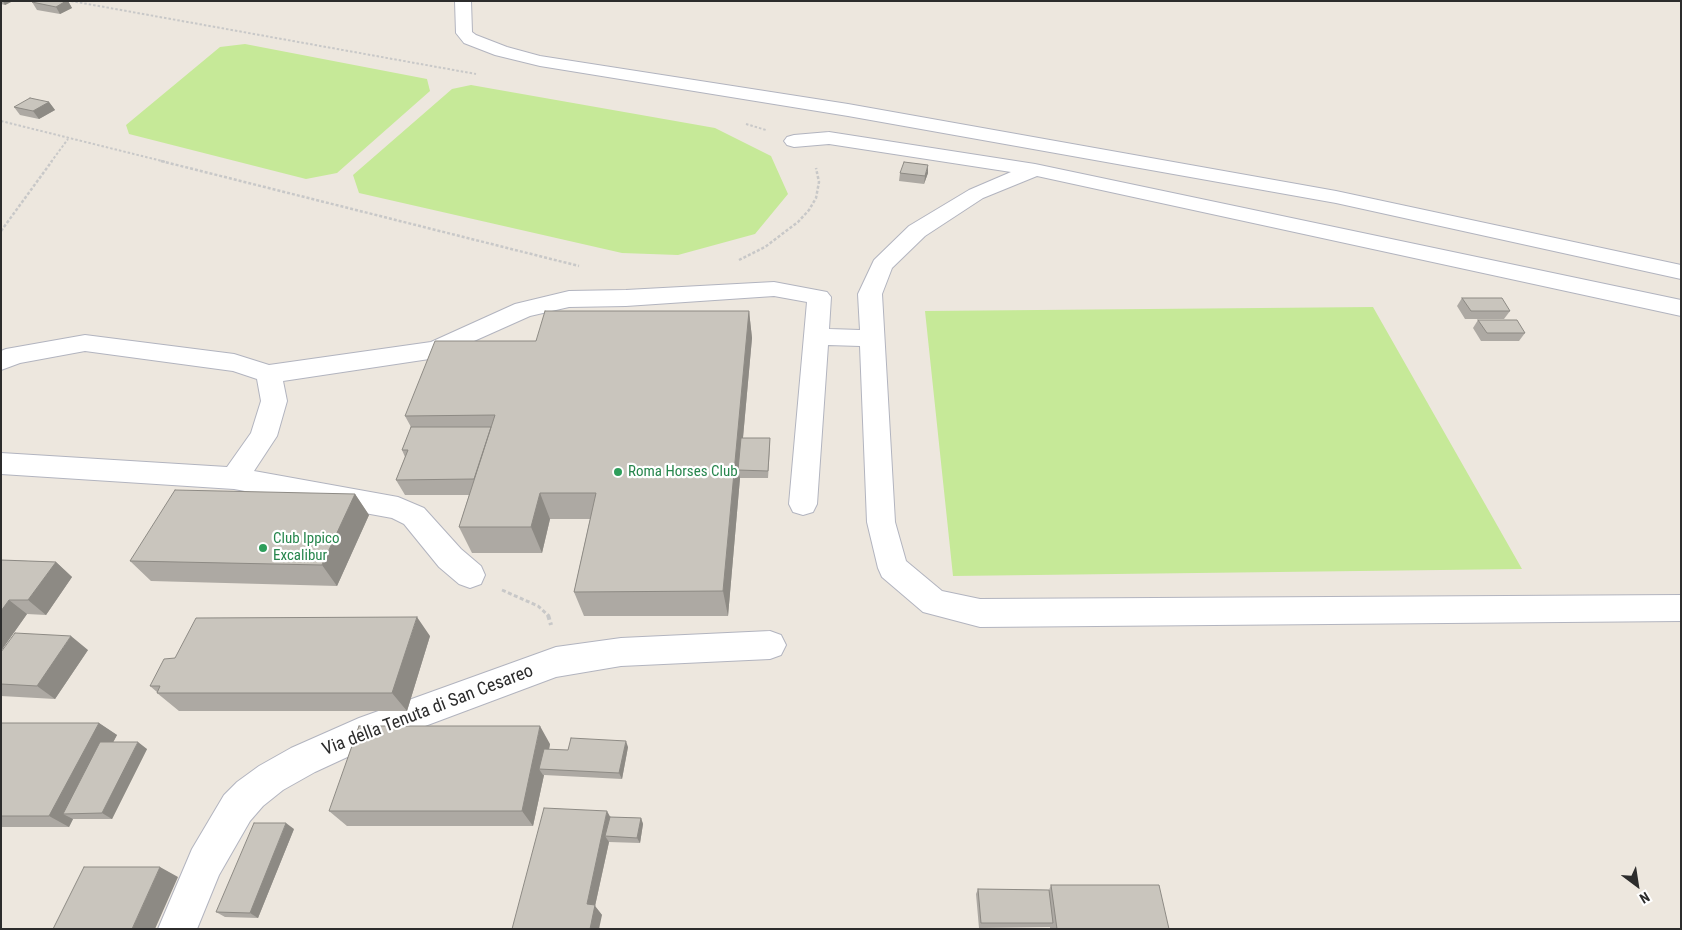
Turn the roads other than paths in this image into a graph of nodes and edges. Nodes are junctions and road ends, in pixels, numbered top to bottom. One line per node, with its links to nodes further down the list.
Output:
1 (463, 1): 4 (street)
2 (794, 141): 3 (street)
3 (1035, 170): 5 (street); 7 (street)
4 (1681, 272)
5 (1681, 308)
6 (816, 337): 7 (street); 9 (street); 12 (street)
7 (872, 338): 14 (street)
8 (1, 361): 9 (street)
9 (269, 374): 11 (street)
10 (1, 463): 11 (street)
11 (234, 478): 13 (street)
12 (803, 504)
13 (470, 575)
14 (1681, 608)
15 (770, 645): 16 (street, Via della Tenuta di San Cesareo)
16 (177, 929)

